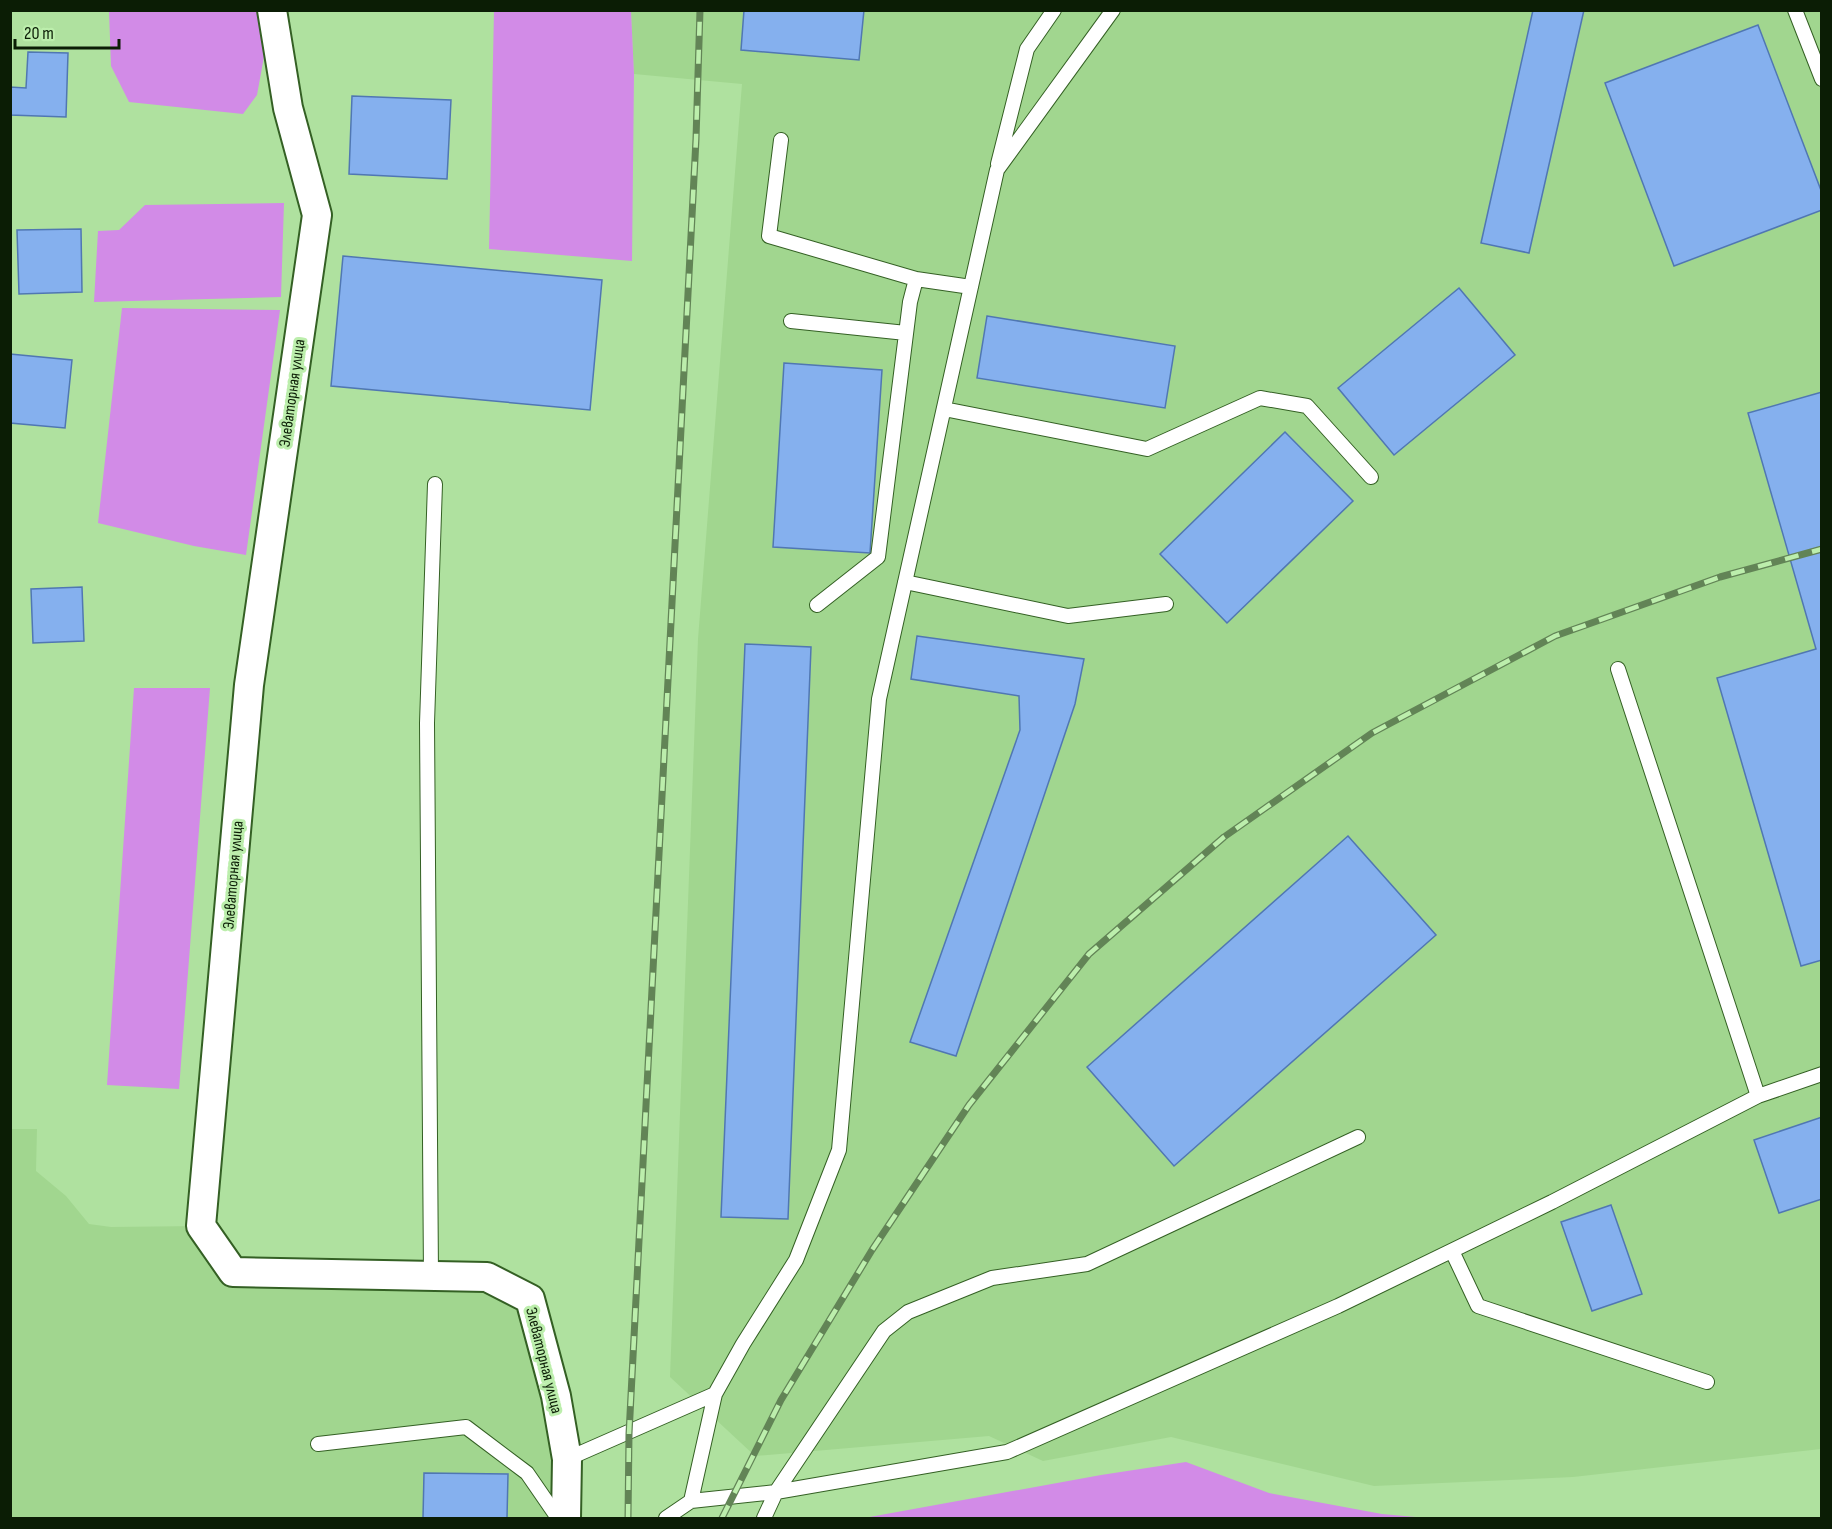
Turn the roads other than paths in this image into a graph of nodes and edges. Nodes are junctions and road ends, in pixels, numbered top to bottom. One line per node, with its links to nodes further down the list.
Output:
1 (272, 10): 23 (street, Элеваторная улица)
2 (1054, 10): 7 (lane)
3 (1113, 10): 7 (lane)
4 (1796, 10): 5 (lane)
5 (1821, 79)
6 (781, 140): 8 (lane)
7 (997, 170): 9 (lane)
8 (916, 279): 9 (lane); 11 (lane)
9 (971, 287): 12 (lane)
10 (791, 321): 11 (lane)
11 (906, 333): 17 (lane)
12 (944, 409): 13 (lane); 15 (lane)
13 (1371, 477)
14 (435, 484): 23 (lane)
15 (905, 582): 16 (lane); 25 (lane)
16 (1166, 604)
17 (817, 605)
18 (1618, 669): 20 (lane)
19 (1821, 1074): 20 (lane)
20 (1758, 1096): 22 (lane)
21 (1358, 1137): 28 (lane)
22 (1452, 1251): 24 (lane); 28 (lane)
23 (431, 1276): 27 (street, Элеваторная улица)
24 (1707, 1382)
25 (715, 1394): 27 (lane); 29 (lane)
26 (318, 1444): 30 (lane)
27 (567, 1459): 31 (street, Элеваторная улица)
28 (776, 1492): 29 (lane); 33 (lane)
29 (691, 1501): 32 (lane)
30 (558, 1518)
31 (566, 1518)
32 (666, 1518)
33 (764, 1518)

